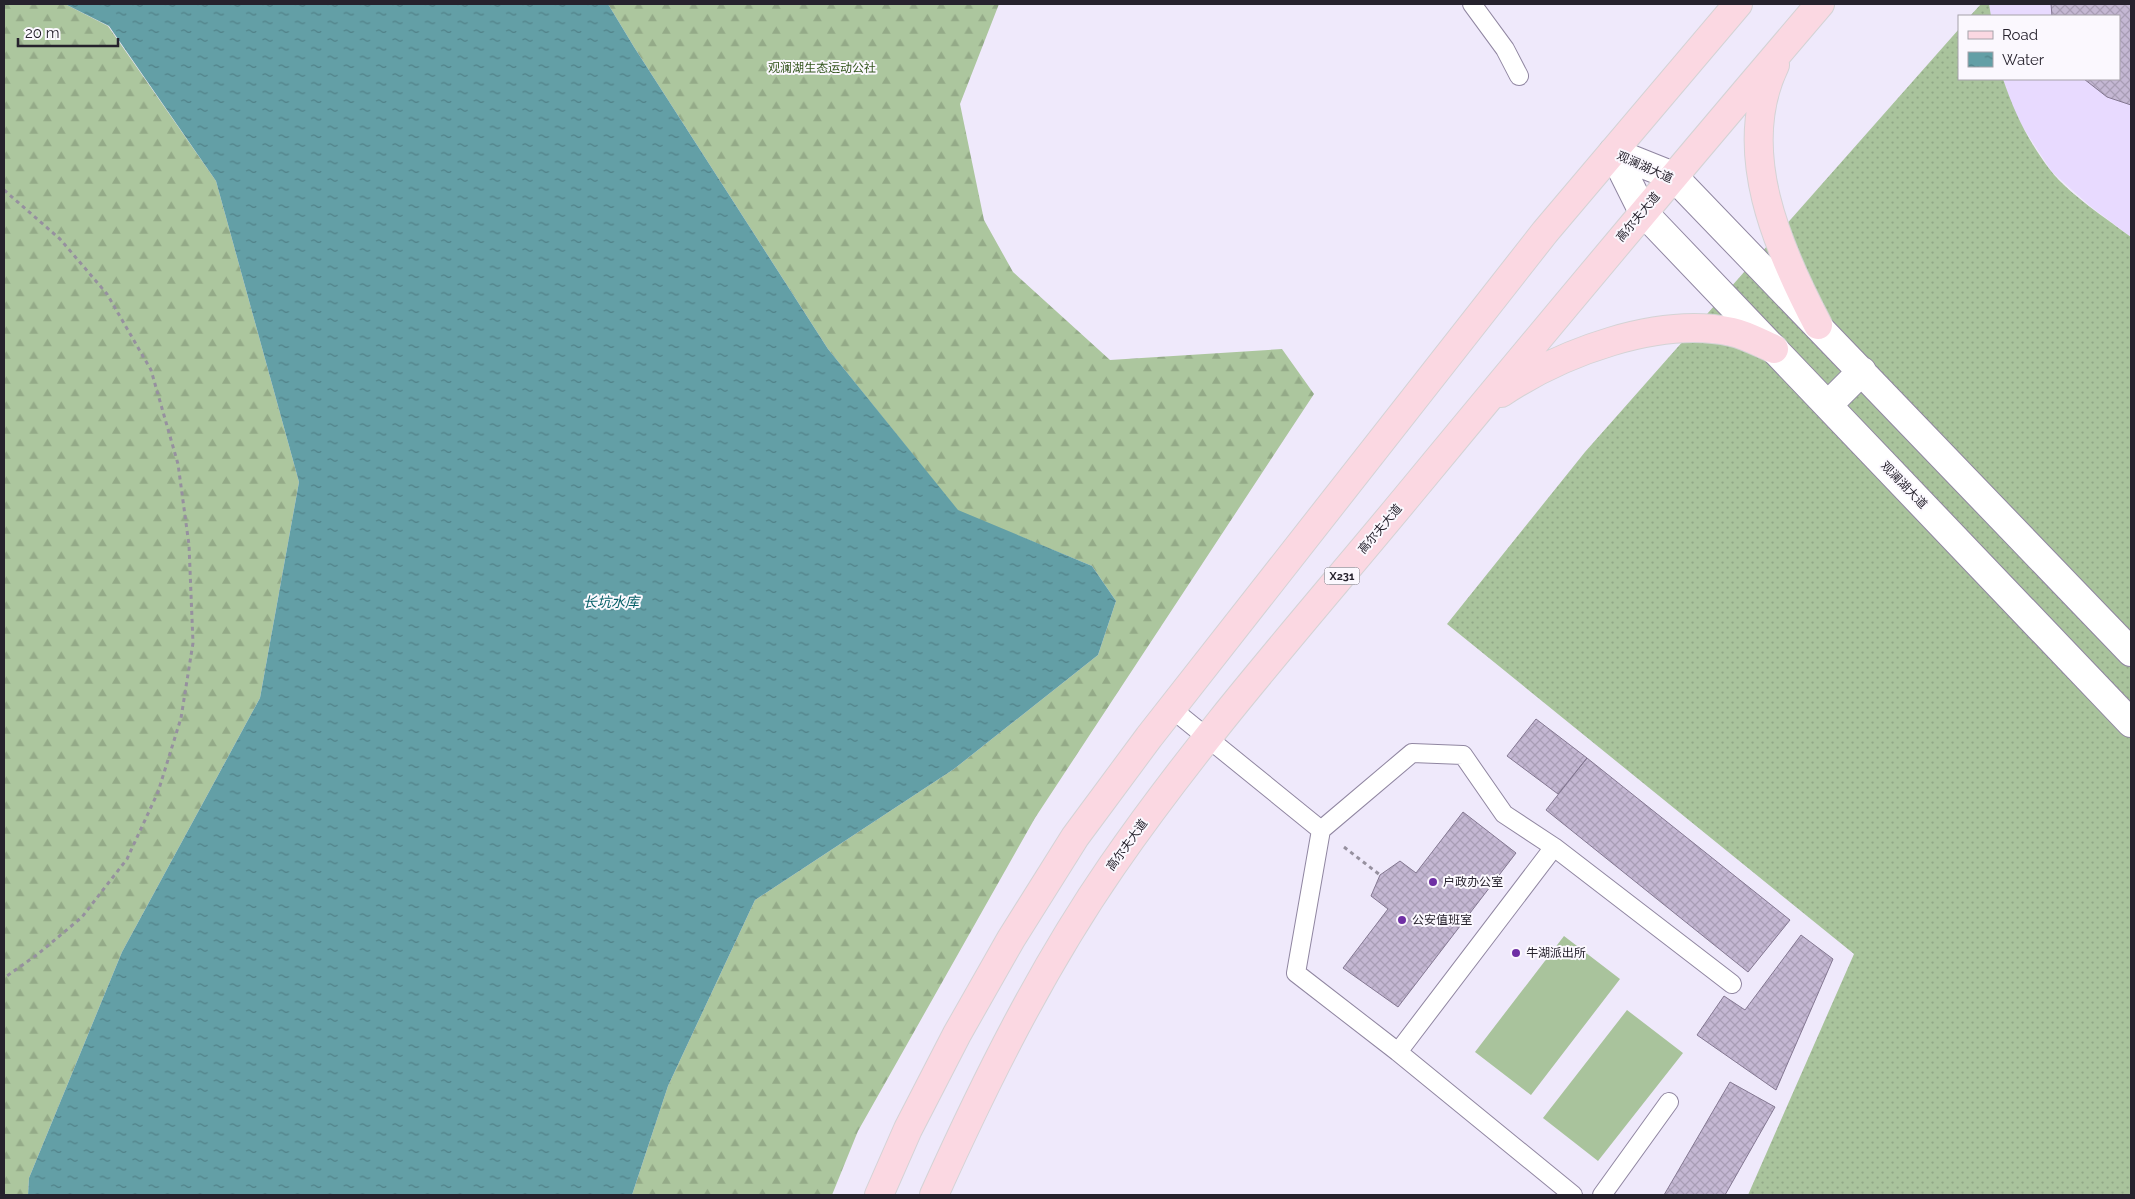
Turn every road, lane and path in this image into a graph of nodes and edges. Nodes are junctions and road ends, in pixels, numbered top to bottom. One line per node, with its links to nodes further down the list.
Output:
1 (1472, 4): 5 (lane)
2 (1738, 4): 6 (main road)
3 (1820, 4): 4 (main road, 高尔夫大道 / X231)
4 (1784, 46): 7 (main road, 高尔夫大道 / X231); 10 (main road)
5 (1519, 76)
6 (1613, 152): 7 (street, 观澜湖大道); 9 (street, 观澜湖大道); 16 (main road)
7 (1673, 176): 9 (main road, 高尔夫大道 / X231); 10 (street, 观澜湖大道)
8 (4, 190): 22 (path)
9 (1643, 212): 11 (street, 观澜湖大道); 14 (main road, 高尔夫大道 / X231)
10 (1818, 325): 12 (street, 观澜湖大道)
11 (1774, 349): 13 (street, 观澜湖大道); 14 (main road)
12 (1862, 371): 13 (street); 15 (street, 观澜湖大道)
13 (1828, 405): 17 (street, 观澜湖大道)
14 (1481, 407): 18 (main road, 高尔夫大道 / X231)
15 (2131, 652)
16 (1172, 709): 18 (lane); 26 (main road)
17 (2131, 723)
18 (1208, 738): 19 (lane); 27 (main road, 高尔夫大道 / X231)
19 (1322, 830): 20 (lane); 21 (path); 24 (lane)
20 (1554, 847): 23 (lane); 24 (lane)
21 (1380, 875)
22 (4, 978)
23 (1732, 984)
24 (1398, 1052): 28 (lane)
25 (1669, 1102): 29 (lane)
26 (879, 1195)
27 (934, 1195)
28 (1573, 1195)
29 (1602, 1195)

